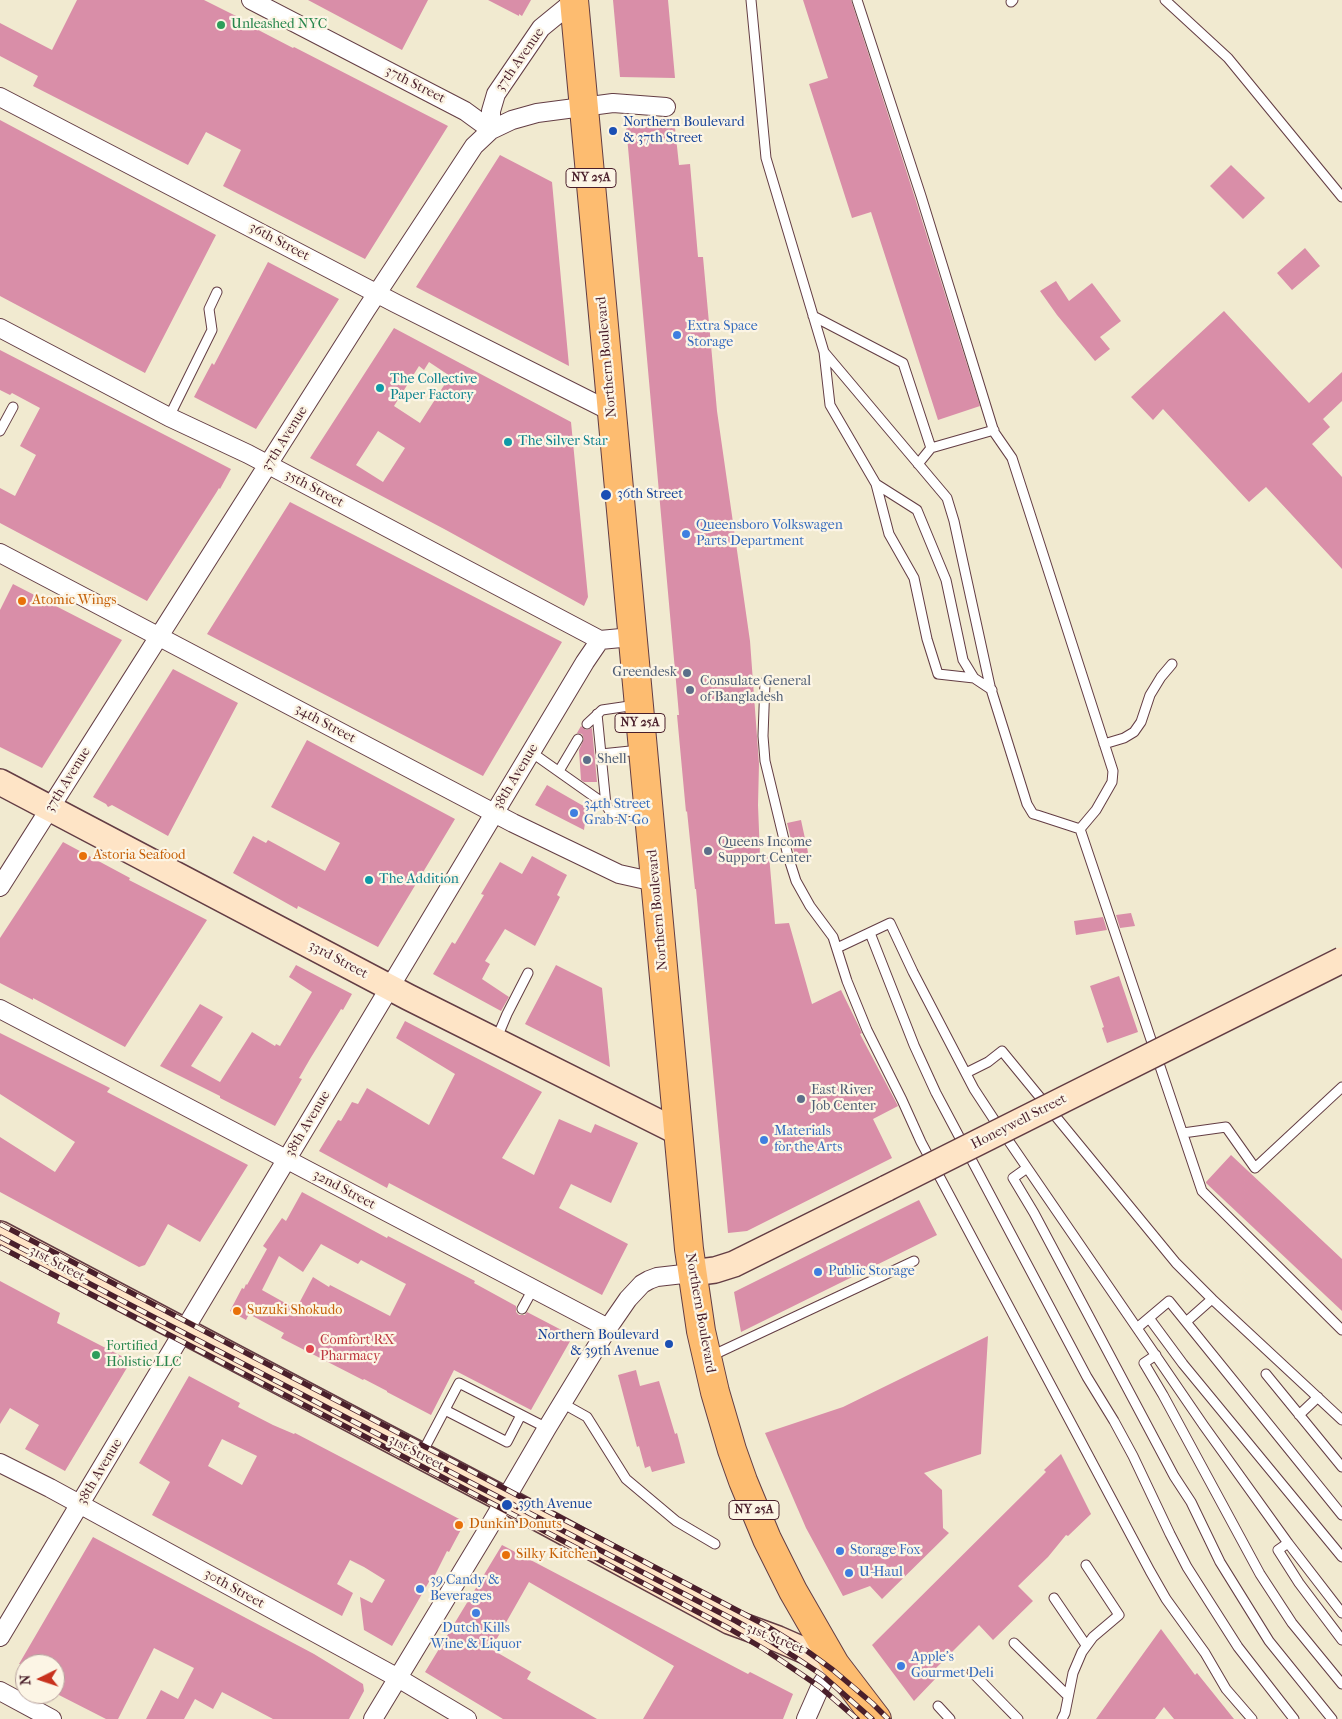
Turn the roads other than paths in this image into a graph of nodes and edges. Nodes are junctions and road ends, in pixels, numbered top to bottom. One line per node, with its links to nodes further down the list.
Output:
1 (251, 0): 9 (street, 37th Street)
2 (574, 0): 7 (main road, Northern Boulevard / NY 25A); 9 (street, 37th Avenue)
3 (751, 0): 13 (lane)
4 (857, 0): 19 (lane)
5 (1165, 0): 10 (lane)
6 (0, 97): 12 (street, 36th Street)
7 (584, 107): 8 (street); 9 (street); 17 (main road, Northern Boulevard / NY 25A)
8 (666, 107)
9 (491, 130): 12 (street, 37th Avenue)
10 (1342, 197)
11 (217, 292): 18 (lane)
12 (377, 293): 17 (street, 36th Street); 23 (street, 37th Avenue)
13 (814, 316): 15 (lane); 21 (lane)
14 (0, 328): 18 (street, 35th Street)
15 (824, 352): 22 (lane); 24 (lane)
16 (13, 407): 20 (lane)
17 (612, 412): 27 (main road, Northern Boulevard / NY 25A)
18 (168, 417): 23 (street, 35th Street)
19 (994, 430): 21 (lane); 37 (lane)
20 (0, 431)
21 (931, 448): 22 (lane)
22 (918, 464): 32 (lane)
23 (268, 465): 26 (street, 37th Avenue); 28 (street, 35th Street)
24 (876, 484): 30 (lane); 30 (lane)
25 (0, 553): 26 (street, 34th Street)
26 (159, 637): 44 (street, 37th Avenue); 46 (street, 34th Street)
27 (632, 637): 28 (street); 33 (main road, Northern Boulevard / NY 25A)
28 (600, 640): 39 (street, 38th Avenue)
29 (1172, 664): 37 (lane)
30 (974, 678): 32 (lane)
31 (765, 682): 51 (lane)
32 (992, 690): 47 (lane)
33 (639, 704): 34 (lane); 38 (main road, Northern Boulevard / NY 25A)
34 (597, 714): 35 (lane); 40 (lane)
35 (587, 724)
36 (578, 739): 41 (lane)
37 (1104, 744): 47 (lane)
38 (643, 750): 40 (lane); 45 (main road, Northern Boulevard / NY 25A)
39 (531, 752): 41 (lane); 46 (street, 38th Avenue)
40 (601, 754): 43 (lane)
41 (559, 771): 43 (lane)
42 (0, 782): 44 (main road, 33rd Street)
43 (606, 805): 45 (lane)
44 (50, 808): 49 (street, 37th Avenue); 54 (main road, 33rd Street)
45 (648, 810): 48 (main road, Northern Boulevard / NY 25A)
46 (495, 814): 48 (street, 34th Street); 54 (street, 38th Avenue)
47 (1080, 829): 60 (lane)
48 (655, 882): 59 (main road, Northern Boulevard / NY 25A)
49 (0, 887)
50 (870, 932): 51 (lane); 57 (lane); 117 (lane)
51 (837, 948): 116 (lane)
52 (1342, 960): 65 (main road, Honeywell Street, bridge)
53 (528, 973): 56 (lane)
54 (390, 987): 56 (main road, 33rd Street); 61 (street, 38th Avenue)
55 (0, 1009): 61 (street, 32nd Street)
56 (496, 1040): 59 (main road, 33rd Street)
57 (966, 1073): 62 (lane); 67 (lane)
58 (1342, 1088): 60 (lane)
59 (678, 1132): 65 (main road, Northern Boulevard / NY 25A)
60 (1183, 1133): 73 (lane)
61 (287, 1160): 66 (street, 32nd Street); 74 (street, 38th Avenue)
62 (1027, 1168): 72 (lane); 118 (lane)
63 (0, 1234): 74 (main road, 31st Street)
64 (914, 1261): 76 (lane)
65 (692, 1273): 71 (street); 76 (main road, Northern Boulevard / NY 25A)
66 (533, 1289): 68 (lane); 71 (street, 32nd Street)
67 (1212, 1299): 70 (lane); 78 (lane)
68 (522, 1309)
69 (1148, 1318): 70 (lane); 72 (lane); 93 (lane)
70 (1186, 1322): 90 (lane)
71 (608, 1328): 79 (street)
72 (1137, 1328): 75 (lane)
73 (1342, 1330)
74 (183, 1331): 85 (main road, 31st Street); 89 (street, 38th Avenue)
75 (1156, 1355): 91 (lane); 104 (lane)
76 (706, 1358): 101 (main road, Northern Boulevard / NY 25A)
77 (1266, 1374): 82 (lane)
78 (1318, 1397): 82 (lane); 83 (lane)
79 (562, 1403): 84 (street); 92 (lane)
80 (444, 1410): 81 (lane); 81 (lane); 85 (lane)
81 (521, 1415): 84 (lane)
82 (1299, 1415): 87 (lane)
83 (1342, 1420)
84 (547, 1428): 88 (street)
85 (421, 1455): 88 (main road, 31st Street)
86 (0, 1463): 89 (street, 30th Street)
87 (1342, 1467)
88 (505, 1500): 101 (main road, 31st Street); 103 (street)
89 (80, 1505): 97 (street, 38th Avenue); 103 (street, 30th Street)
90 (1342, 1515)
91 (1288, 1543): 96 (lane); 98 (lane)
92 (715, 1544)
93 (1342, 1557)
94 (1086, 1564): 100 (lane)
95 (1054, 1598): 100 (lane)
96 (1342, 1613)
97 (0, 1637)
98 (1342, 1640)
99 (1014, 1642): 106 (lane)
100 (1086, 1645): 106 (lane)
101 (835, 1664): 111 (street); 112 (main road, Northern Boulevard / NY 25A)
102 (972, 1672): 114 (lane)
103 (398, 1678): 109 (street); 110 (street, 30th Street)
104 (1342, 1684)
105 (0, 1691): 108 (street)
106 (1068, 1695): 115 (lane)
107 (938, 1706): 113 (lane)
108 (52, 1719)
109 (373, 1719)
110 (466, 1719)
111 (806, 1719)
112 (877, 1719)
113 (950, 1719)
114 (1018, 1719)
115 (1062, 1719)
116 (1252, 1719)
117 (1294, 1719)
118 (1332, 1719)

